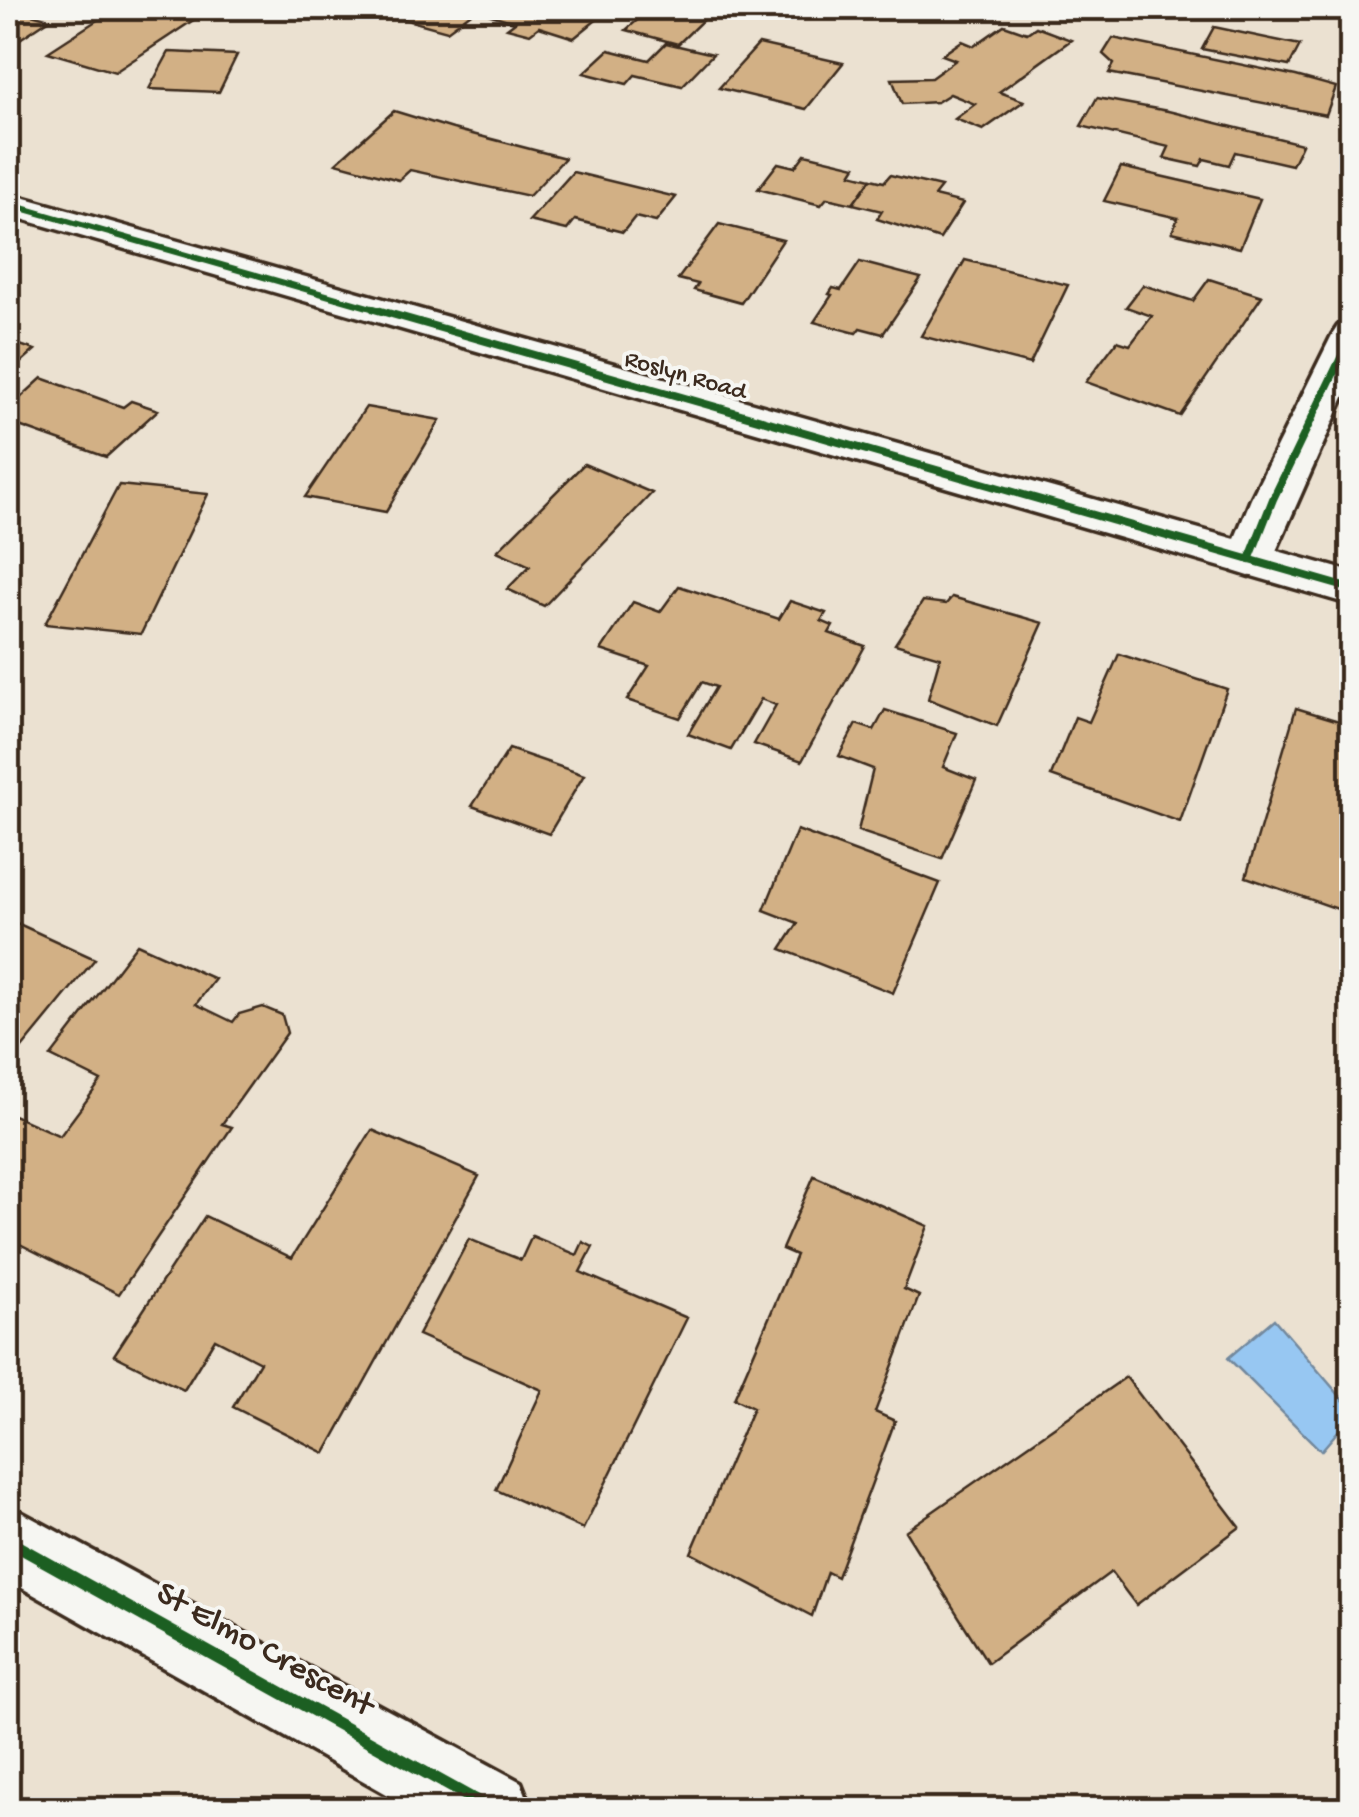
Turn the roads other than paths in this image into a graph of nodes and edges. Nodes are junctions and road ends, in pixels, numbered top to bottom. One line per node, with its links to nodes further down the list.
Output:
1 (8, 204): 3 (street, Roslyn Road)
2 (1352, 335): 3 (street)
3 (1249, 560): 4 (street, Roslyn Road)
4 (1352, 590)
5 (8, 1540): 6 (street, St Elmo Crescent)
6 (493, 1810)

